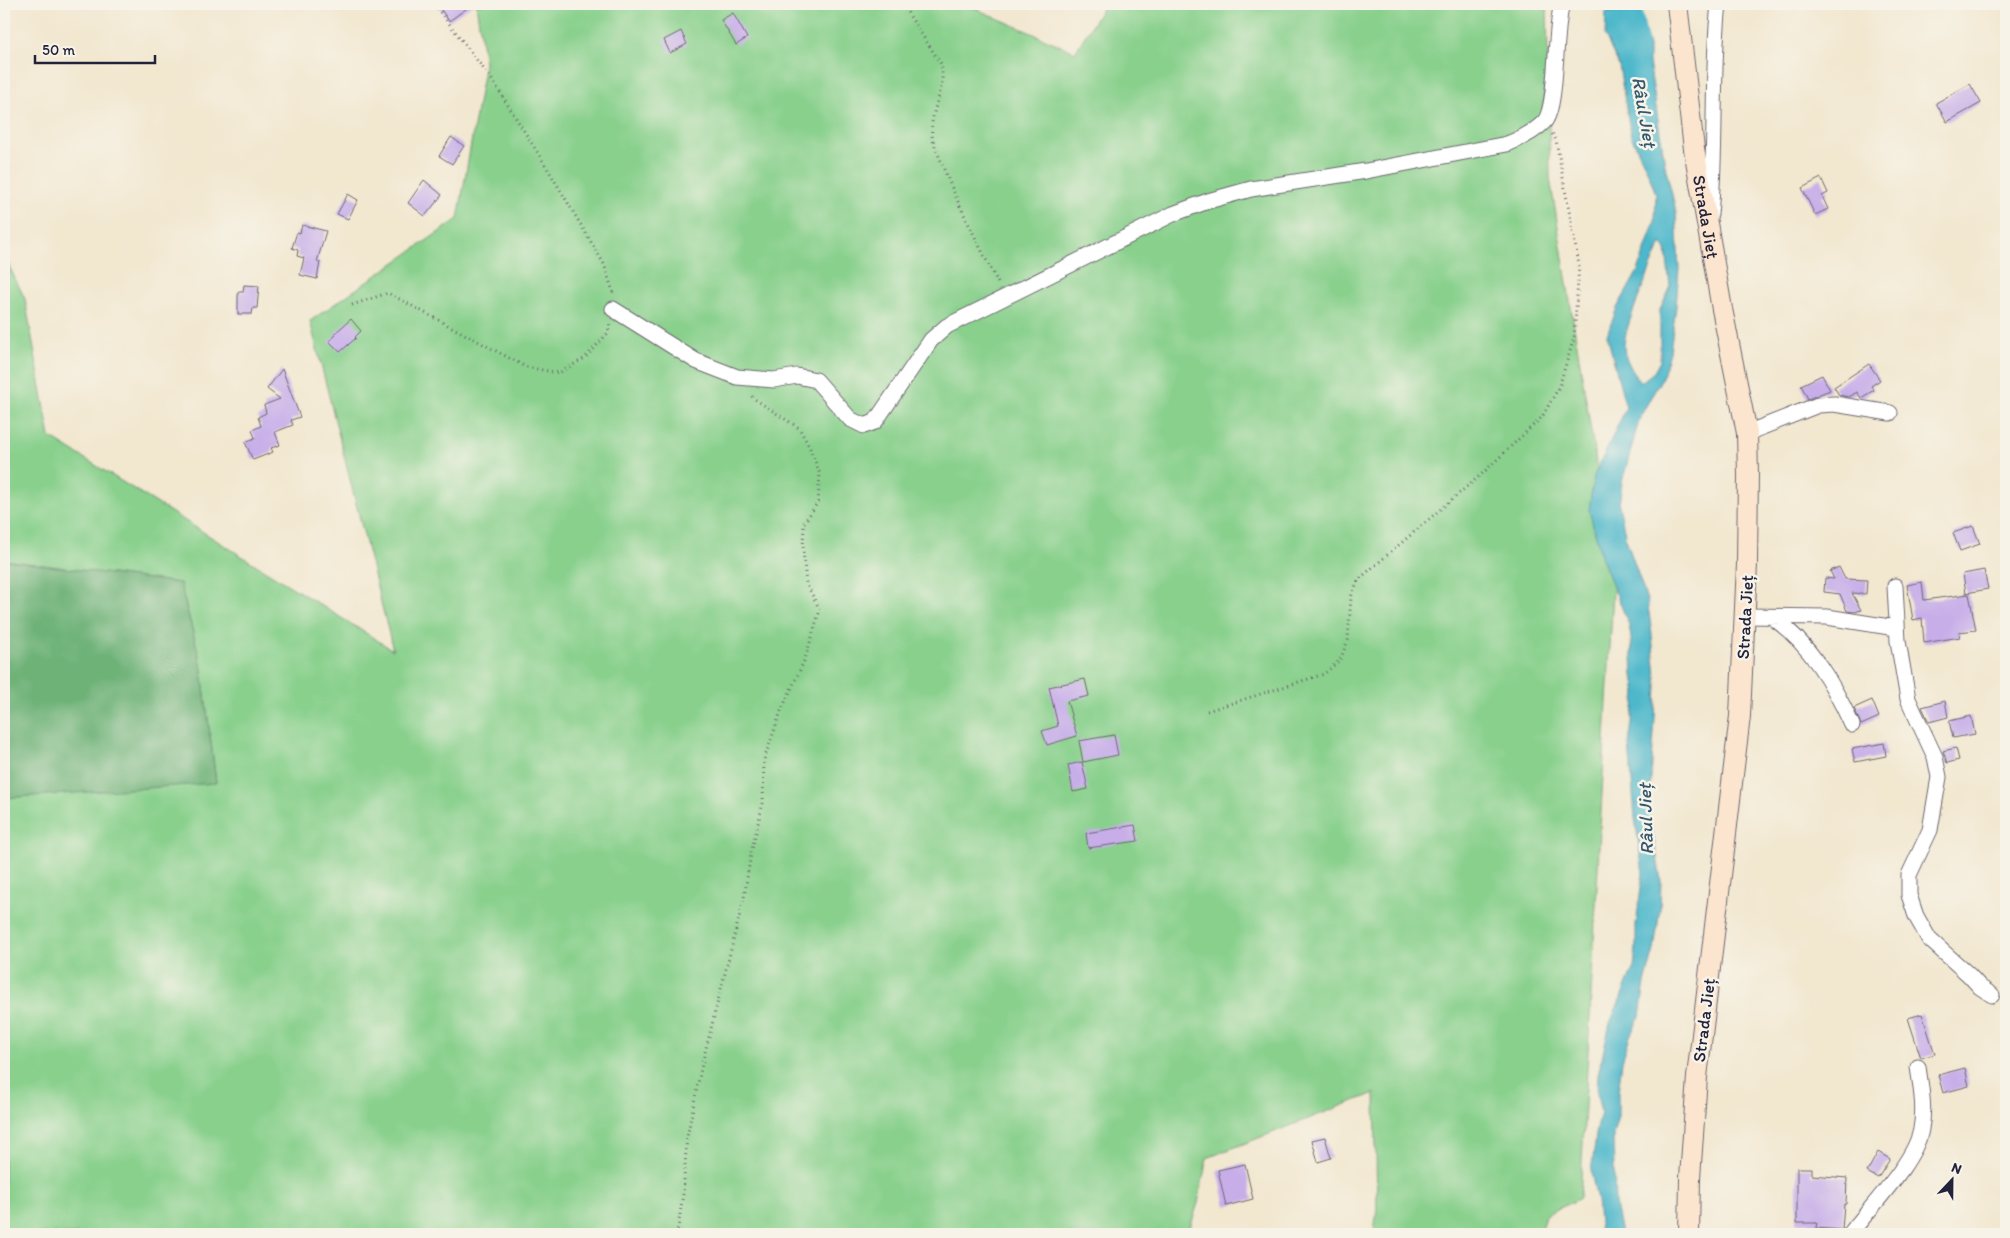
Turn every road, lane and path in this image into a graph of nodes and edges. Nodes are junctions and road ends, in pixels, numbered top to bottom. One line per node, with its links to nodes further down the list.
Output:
1 (434, 4): 10 (path)
2 (902, 4): 8 (path)
3 (1562, 4): 6 (street)
4 (1677, 4): 7 (main road, Strada Jieț)
5 (1719, 4): 7 (street)
6 (1545, 121): 8 (street); 18 (path)
7 (1709, 232): 13 (main road, Strada Jieț)
8 (1005, 297): 11 (street)
9 (352, 305): 10 (path)
10 (613, 309): 11 (street)
11 (737, 376): 22 (path)
12 (1890, 413): 13 (street)
13 (1747, 433): 15 (main road, Strada Jieț)
14 (1895, 586): 17 (street)
15 (1745, 616): 16 (street); 23 (main road, Strada Jieț)
16 (1772, 617): 17 (street); 19 (street)
17 (1896, 628): 20 (street)
18 (1207, 711)
19 (1852, 725)
20 (1992, 995)
21 (1918, 1067): 24 (street)
22 (675, 1234)
23 (1689, 1234)
24 (1850, 1234)

